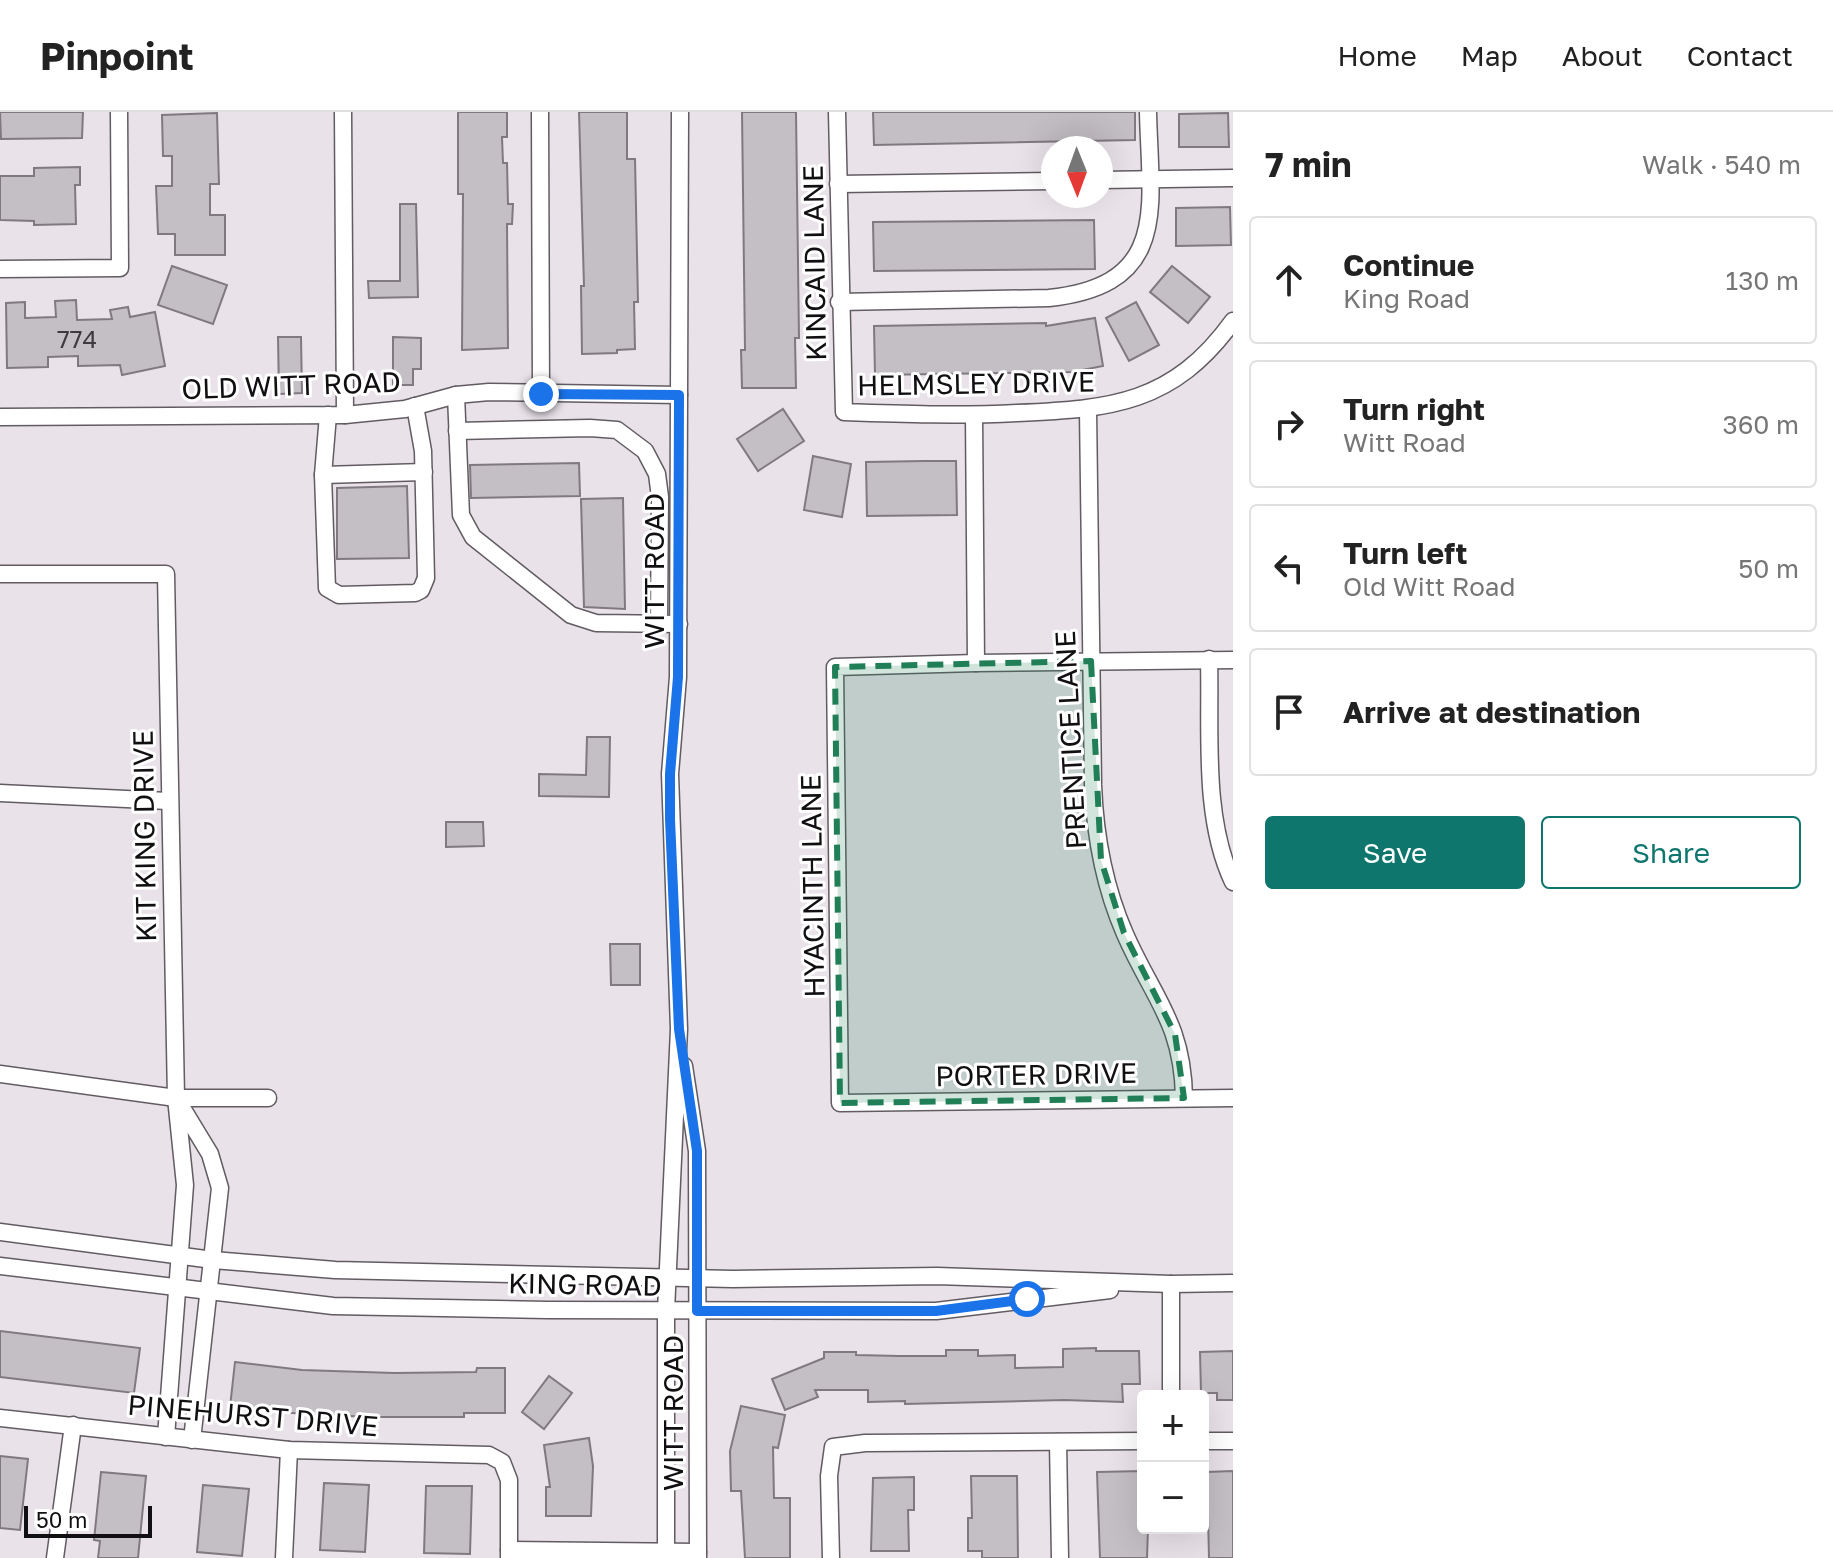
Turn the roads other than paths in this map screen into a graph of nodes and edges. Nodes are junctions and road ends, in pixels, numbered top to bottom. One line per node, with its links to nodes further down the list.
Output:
1 (119, 112): 12 (street)
2 (343, 112): 21 (street)
3 (540, 112): 15 (street)
4 (680, 112): 17 (street, WITT ROAD)
5 (837, 112): 11 (street, KINCAID LANE)
6 (1148, 112): 9 (street)
7 (1233, 178): 9 (street)
8 (1113, 180): 9 (street)
9 (1150, 180): 13 (street)
10 (1041, 181): 11 (street)
11 (838, 184): 13 (street, KINCAID LANE)
12 (0, 269)
13 (839, 302): 20 (street, KINCAID LANE)
14 (1233, 321): 19 (street, HELMSLEY DRIVE)
15 (541, 394): 16 (street, OLD WITT ROAD); 17 (street, OLD WITT ROAD)
16 (456, 395): 18 (street, OLD WITT ROAD); 24 (street)
17 (679, 395): 29 (street, WITT ROAD)
18 (415, 406): 21 (street, OLD WITT ROAD); 25 (street)
19 (1088, 410): 22 (street, HELMSLEY DRIVE); 32 (street, PRENTICE LANE)
20 (844, 412): 22 (street, HELMSLEY DRIVE)
21 (336, 415): 23 (street, OLD WITT ROAD); 26 (street)
22 (974, 415): 33 (street)
23 (0, 417)
24 (457, 431): 28 (street); 28 (street)
25 (424, 472): 26 (street); 26 (street)
26 (323, 475)
27 (0, 574): 35 (street, KIT KING DRIVE)
28 (659, 624): 29 (street)
29 (679, 624): 37 (street, WITT ROAD)
30 (1209, 659): 31 (street); 32 (street); 36 (street)
31 (1233, 660)
32 (1091, 661): 33 (street); 41 (street, PRENTICE LANE)
33 (976, 663): 43 (street, HYACINTH LANE)
34 (0, 793): 35 (street)
35 (168, 801): 39 (street, KIT KING DRIVE)
36 (1233, 882)
37 (679, 1029): 48 (street, WITT ROAD); 49 (street, WITT ROAD)
38 (0, 1074): 39 (street)
39 (176, 1098): 40 (street); 45 (street, KIT KING DRIVE); 46 (street, KIT KING DRIVE)
40 (268, 1098)
41 (1184, 1098): 42 (street, PORTER DRIVE); 43 (street, PORTER DRIVE)
42 (1233, 1098)
43 (840, 1103)
44 (0, 1232): 45 (street, KING ROAD)
45 (180, 1255): 46 (street, KING ROAD); 52 (street, KIT KING DRIVE)
46 (213, 1260): 48 (street, KING ROAD); 53 (street, KIT KING DRIVE)
47 (0, 1266): 52 (street, KING ROAD)
48 (668, 1277): 49 (street, KING ROAD); 54 (street, WITT ROAD)
49 (697, 1278): 51 (street, KING ROAD); 55 (street, WITT ROAD)
50 (1233, 1283): 51 (street, KING ROAD)
51 (1171, 1284): 55 (street, KING ROAD); 56 (street)
52 (177, 1288): 53 (street, KING ROAD); 59 (street, KIT KING DRIVE)
53 (209, 1292): 54 (street, KING ROAD); 60 (street, KIT KING DRIVE)
54 (666, 1311): 55 (street, KING ROAD); 67 (street, WITT ROAD)
55 (697, 1311): 68 (street, WITT ROAD)
56 (1171, 1390)
57 (0, 1418): 58 (street, PINEHURST DRIVE)
58 (73, 1425): 59 (street, PINEHURST DRIVE); 69 (street)
59 (166, 1437): 60 (street, PINEHURST DRIVE)
60 (192, 1440): 65 (street, PINEHURST DRIVE)
61 (1137, 1441): 64 (street)
62 (1209, 1441): 63 (street)
63 (1233, 1441)
64 (1058, 1442): 71 (street); 72 (street)
65 (289, 1450): 66 (street, PINEHURST DRIVE); 70 (street)
66 (509, 1554): 67 (street)
67 (666, 1555): 68 (street)
68 (698, 1555)
69 (55, 1558)
70 (284, 1558)
71 (831, 1558)
72 (1060, 1558)

